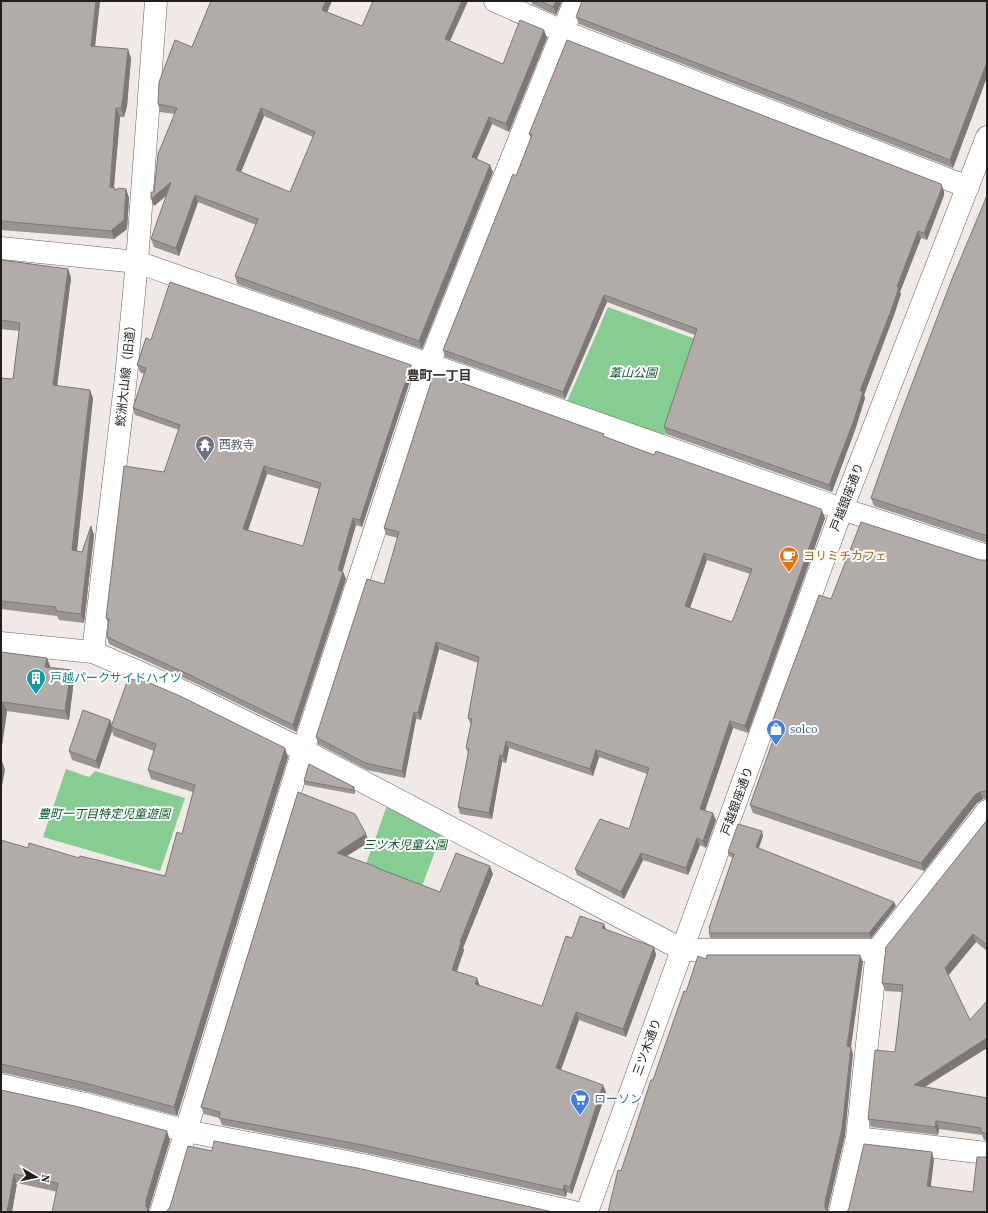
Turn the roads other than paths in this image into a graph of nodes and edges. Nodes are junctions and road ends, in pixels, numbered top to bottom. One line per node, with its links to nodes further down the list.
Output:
1 (156, 1): 8 (street, 鮫洲大山線（旧道）)
2 (495, 1): 4 (street)
3 (575, 1): 4 (street)
4 (562, 31): 6 (street); 9 (street)
5 (987, 137): 6 (street, 戸越銀座通り)
6 (968, 187): 10 (street, 戸越銀座通り)
7 (1, 248): 8 (street)
8 (137, 262): 9 (street); 13 (street, 鮫洲大山線（旧道）)
9 (429, 364): 10 (street); 14 (street)
10 (842, 509): 11 (street); 16 (street, 戸越銀座通り)
11 (987, 556)
12 (1, 643): 13 (street)
13 (93, 652): 14 (street)
14 (303, 750): 16 (street); 19 (street)
15 (987, 811): 17 (street)
16 (683, 950): 17 (street); 24 (street, 三ツ木通り)
17 (877, 950): 20 (street)
18 (1, 1085): 19 (street)
19 (186, 1131): 22 (street); 23 (street)
20 (857, 1138): 21 (street); 25 (street)
21 (987, 1153)
22 (160, 1212)
23 (574, 1212)
24 (588, 1212)
25 (840, 1212)

